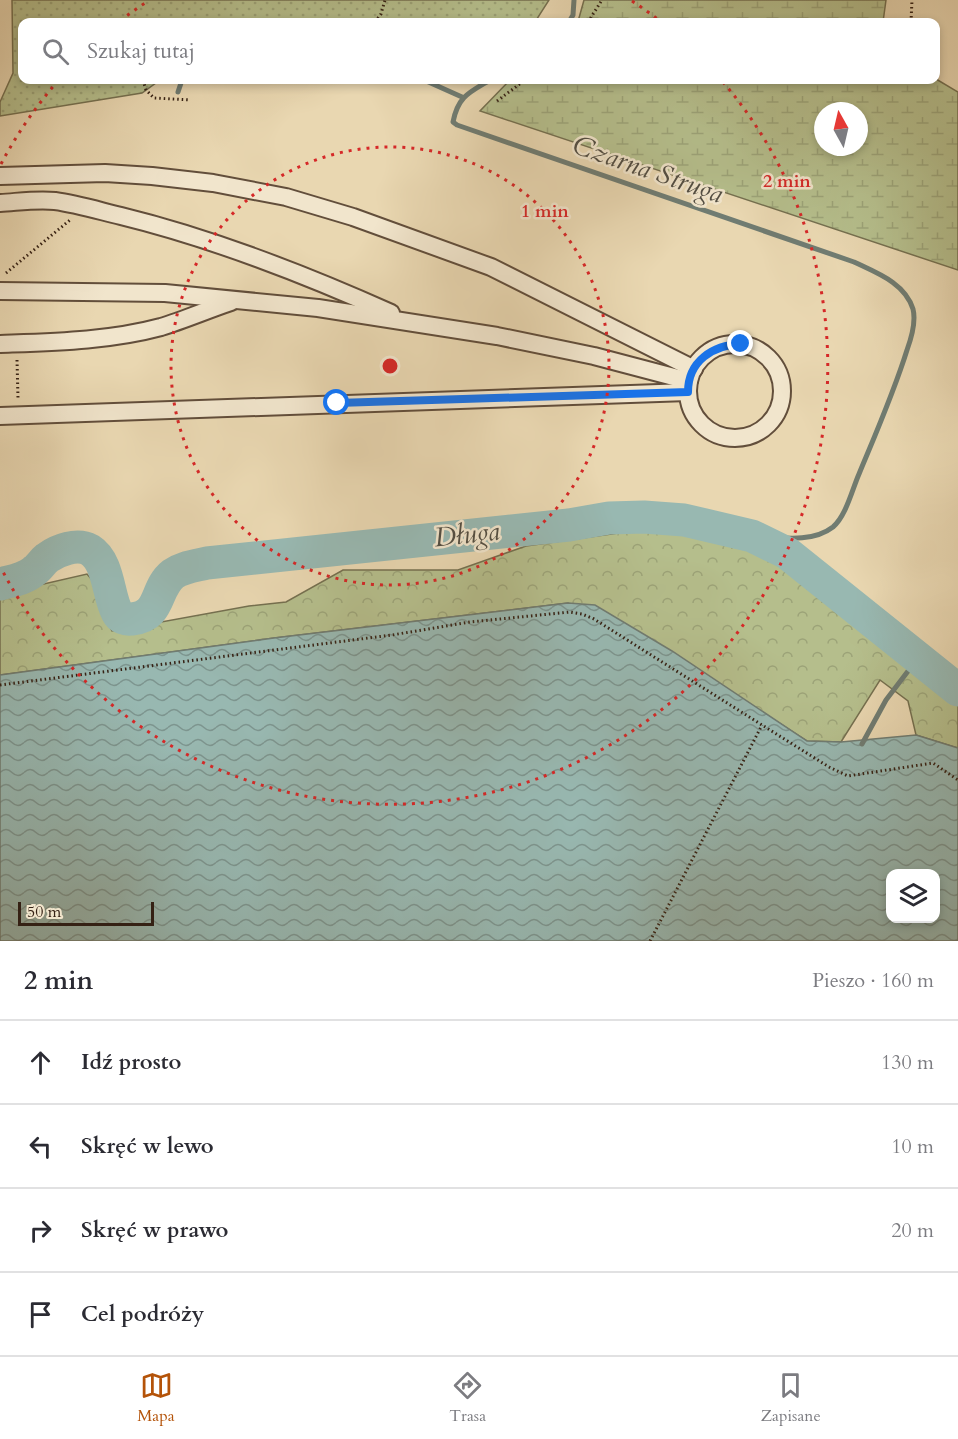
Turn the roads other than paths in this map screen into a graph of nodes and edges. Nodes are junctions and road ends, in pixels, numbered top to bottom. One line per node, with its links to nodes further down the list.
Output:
1 (0, 176): 7 (street)
2 (0, 203): 5 (street)
3 (3, 291): 4 (street)
4 (238, 300): 5 (street); 6 (street)
5 (408, 321): 7 (street)
6 (0, 344)
7 (691, 381): 7 (street); 8 (street)
8 (0, 416)

